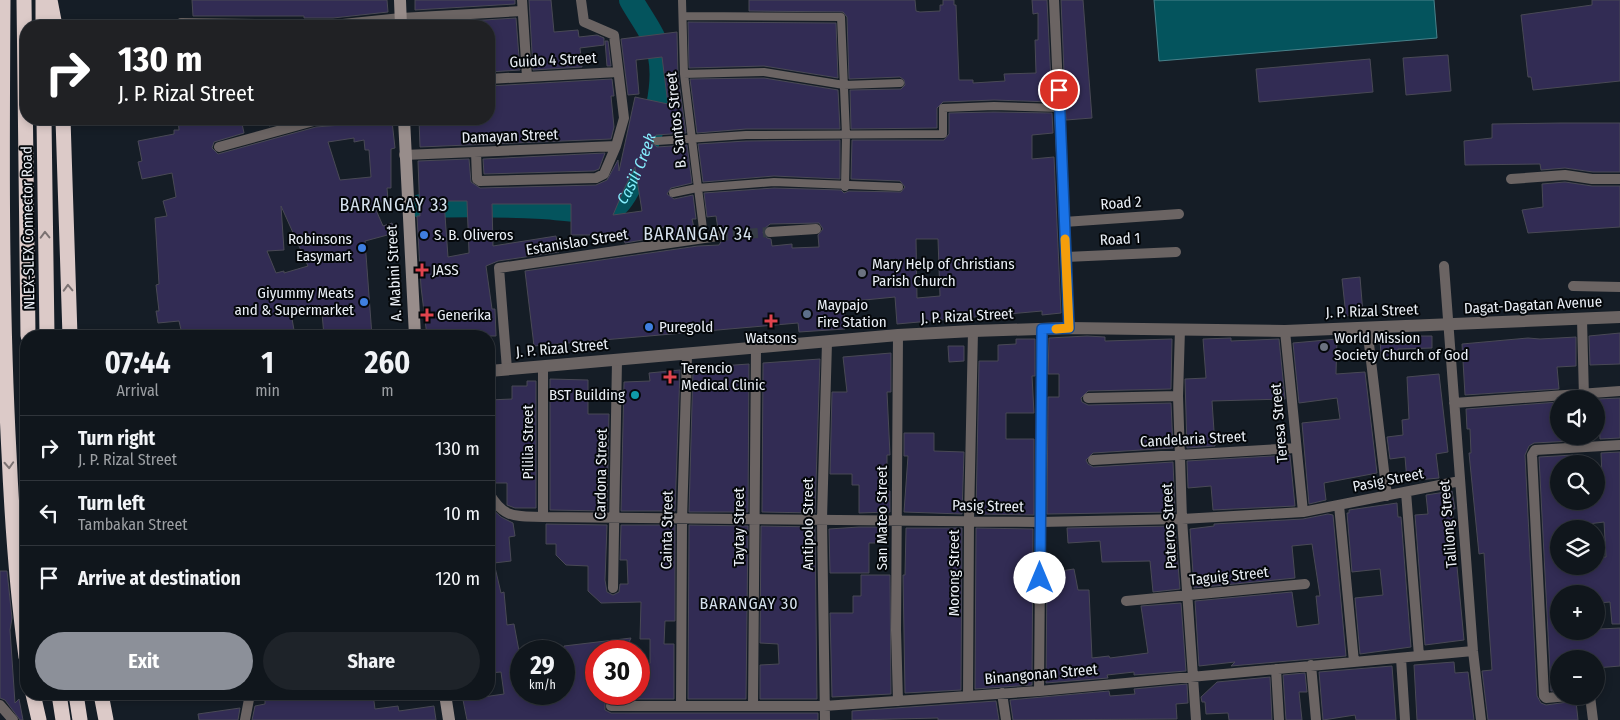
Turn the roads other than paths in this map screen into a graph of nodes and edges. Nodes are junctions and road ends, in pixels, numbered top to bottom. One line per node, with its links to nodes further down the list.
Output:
1 (3, 0): 103 (highway, one-way to 103)
2 (24, 0): 11 (highway, NLEX-SLEX Connector Road)
3 (43, 0): 12 (highway)
4 (50, 0): 13 (highway)
5 (400, 0): 14 (main road)
6 (581, 0): 16 (street)
7 (682, 0): 10 (street, B. Santos Street)
8 (1054, 0): 22 (street)
9 (522, 5): 15 (street); 18 (street)
10 (684, 16): 17 (street, B. Santos Street); 21 (street)
11 (24, 20)
12 (43, 20)
13 (54, 20)
14 (401, 20)
15 (415, 20)
16 (618, 72): 18 (street, Guido 4 Street); 31 (street)
17 (684, 74): 21 (street); 29 (street, B. Santos Street)
18 (527, 78): 19 (street, Guido 4 Street)
19 (495, 79)
20 (900, 83): 21 (street)
21 (844, 85): 28 (street)
22 (1060, 108): 28 (street); 42 (street)
23 (25, 125): 59 (highway, NLEX-SLEX Connector Road)
24 (44, 125): 60 (highway, NLEX-SLEX Connector Road, one-way to 24)
25 (63, 125): 61 (highway, one-way to 25)
26 (300, 125): 32 (street)
27 (404, 125): 34 (main road, A. Mabini Street)
28 (846, 135): 29 (street); 37 (street)
29 (691, 138): 30 (street); 39 (street, B. Santos Street)
30 (657, 141)
31 (616, 146): 33 (street, Damayan Street); 33 (street)
32 (218, 147)
33 (476, 152): 34 (street, Damayan Street)
34 (404, 156): 62 (main road, A. Mabini Street)
35 (1511, 179): 36 (street)
36 (1620, 179)
37 (845, 187): 38 (street); 39 (street)
38 (899, 187)
39 (698, 188): 40 (street); 46 (street, B. Santos Street)
40 (673, 194)
41 (1179, 214): 42 (street, Road 2)
42 (1064, 222): 48 (street)
43 (816, 229): 44 (street)
44 (770, 232)
45 (718, 236): 46 (street, Estanislao Street)
46 (704, 237): 71 (street, Estanislao Street)
47 (1176, 252): 48 (street, Road 1)
48 (1066, 257): 56 (street)
49 (1444, 266): 54 (street, Talilong Street)
50 (1572, 286): 51 (street)
51 (1620, 287)
52 (1620, 317): 53 (street, Dagat-Dagatan Avenue)
53 (1582, 320): 54 (street, Dagat-Dagatan Avenue); 73 (street)
54 (1448, 326): 55 (street, J. P. Rizal Street); 79 (street, Talilong Street)
55 (1367, 327): 64 (street, J. P. Rizal Street); 88 (street)
56 (1069, 328): 57 (street, J. P. Rizal Street); 58 (street, J. P. Rizal Street)
57 (1042, 329): 63 (street, J. P. Rizal Street); 100 (street)
58 (1180, 329): 64 (street, J. P. Rizal Street); 76 (street, Pateros Street)
59 (28, 330)
60 (47, 330)
61 (70, 330)
62 (414, 330)
63 (973, 331): 65 (street, J. P. Rizal Street); 99 (street, Morong Street)
64 (1285, 331): 83 (street, Teresa Street)
65 (898, 336): 66 (street, J. P. Rizal Street); 98 (street, San Mateo Street)
66 (827, 342): 67 (street, J. P. Rizal Street); 95 (street, Antipolo Street)
67 (756, 348): 68 (street, J. P. Rizal Street); 94 (street, Taytay Street)
68 (687, 355): 69 (street, J. P. Rizal Street); 97 (street, Cainta Street)
69 (617, 360): 70 (street, J. P. Rizal Street); 92 (street, Cardona Street)
70 (543, 366): 71 (street, J. P. Rizal Street); 93 (street, Pililia Street)
71 (507, 369): 72 (street, J. P. Rizal Street)
72 (495, 370)
73 (1584, 390)
74 (1620, 391): 75 (street)
75 (1605, 393)
76 (1178, 396): 77 (street); 84 (street, Pateros Street)
77 (1088, 398)
78 (1550, 398): 79 (street)
79 (1454, 403): 86 (street, Talilong Street)
80 (1605, 443): 82 (street)
81 (1564, 445): 116 (street)
82 (1620, 445)
83 (1296, 448): 84 (street, Candelaria Street); 91 (street, Teresa Street)
84 (1180, 455): 85 (street, Candelaria Street); 96 (street, Pateros Street)
85 (1093, 460)
86 (1460, 481): 87 (street, Pasig Street); 106 (street, Talilong Street)
87 (1406, 492): 88 (street, Pasig Street); 107 (street)
88 (1387, 496): 90 (street, Pasig Street)
89 (495, 504): 93 (street, Pasig Street)
90 (1339, 505): 91 (street, Pasig Street); 109 (street)
91 (1303, 512): 96 (street, Pasig Street)
92 (615, 516): 93 (street, Pasig Street); 97 (street, Pasig Street); 102 (street, Cardona Street)
93 (543, 517)
94 (754, 519): 95 (street, Pasig Street); 97 (street, Pasig Street); 128 (street, Taytay Street)
95 (822, 519): 98 (street, Pasig Street); 129 (street, Antipolo Street)
96 (1182, 519): 100 (street, Pasig Street); 104 (street, Pateros Street)
97 (682, 520): 127 (street, Cainta Street)
98 (897, 520): 99 (street, Pasig Street); 123 (street, San Mateo Street)
99 (969, 520): 100 (street, Pasig Street); 115 (street, Morong Street)
100 (1040, 522): 113 (street)
101 (1305, 584): 104 (street, Taguig Street)
102 (613, 588)
103 (20, 596)
104 (1188, 596): 105 (street, Taguig Street); 112 (street, Pateros Street)
105 (1126, 601)
106 (1473, 652): 107 (street, Binangonan Street); 143 (street, Talilong Street)
107 (1419, 656): 108 (street, Binangonan Street)
108 (1401, 658): 109 (street, Binangonan Street); 142 (street)
109 (1354, 662): 110 (street, Binangonan Street)
110 (1311, 666): 111 (street, Binangonan Street); 141 (street)
111 (1276, 669): 112 (street, Binangonan Street); 140 (street)
112 (1194, 676): 113 (street, Binangonan Street); 139 (street, Pateros Street)
113 (1039, 691): 114 (street, Binangonan Street)
114 (1002, 693): 115 (street, Binangonan Street); 138 (street)
115 (968, 696): 123 (street, Binangonan Street)
116 (1550, 698)
117 (35, 700): 131 (highway)
118 (60, 700): 132 (highway)
119 (77, 700): 133 (highway)
120 (102, 700): 134 (highway)
121 (249, 700): 135 (street)
122 (446, 700): 136 (main road)
123 (898, 701): 129 (street, Binangonan Street)
124 (0, 705): 130 (street)
125 (1591, 705): 144 (street)
126 (611, 706): 127 (street, Binangonan Street)
127 (681, 706): 128 (street, Binangonan Street)
128 (753, 706): 129 (street, Binangonan Street)
129 (824, 706): 137 (street, Antipolo Street)
130 (13, 720)
131 (39, 720)
132 (62, 720)
133 (80, 720)
134 (106, 720)
135 (246, 720)
136 (449, 720)
137 (825, 720)
138 (1006, 720)
139 (1196, 720)
140 (1279, 720)
141 (1316, 720)
142 (1405, 720)
143 (1481, 720)
144 (1593, 720)

